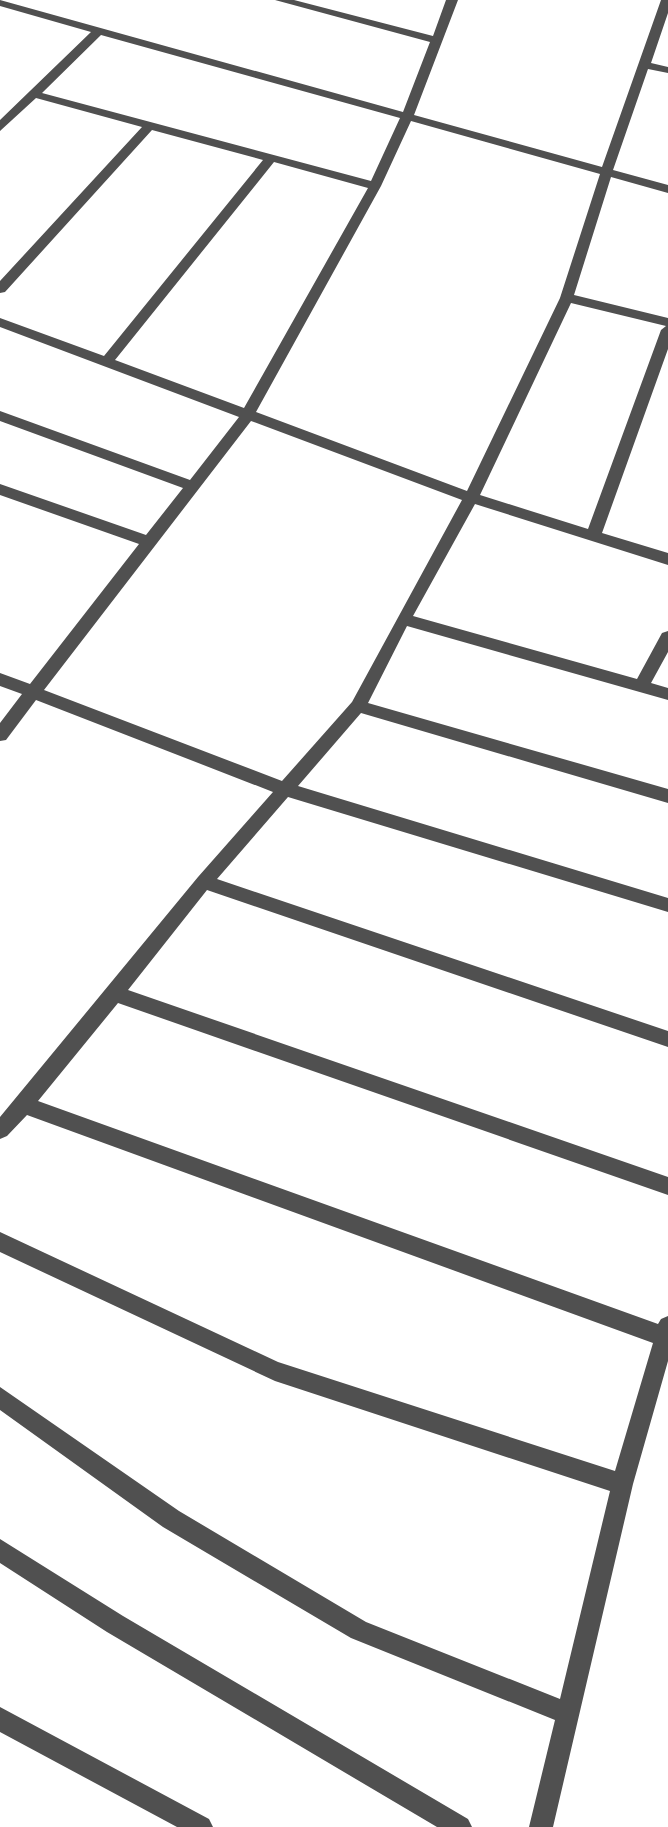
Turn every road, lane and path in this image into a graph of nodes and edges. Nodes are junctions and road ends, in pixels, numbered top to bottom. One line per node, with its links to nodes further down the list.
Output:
1 (281, 0): 6 (street)
2 (452, 0): 6 (street)
3 (667, 0): 7 (street)
4 (0, 3): 5 (street)
5 (99, 30): 9 (street); 10 (street)
6 (436, 40): 10 (street)
7 (644, 65): 8 (street); 14 (street)
8 (668, 70)
9 (34, 94): 11 (street); 12 (street)
10 (407, 117): 14 (street); 15 (street)
11 (150, 125): 13 (street); 17 (street)
12 (0, 127)
13 (271, 158): 15 (street); 22 (street)
14 (606, 173): 16 (street); 18 (street)
15 (375, 186): 24 (street)
16 (668, 188)
17 (0, 289)
18 (567, 298): 20 (street); 27 (street)
19 (0, 322): 22 (street)
20 (668, 322)
21 (668, 330): 28 (street)
22 (106, 362): 24 (street)
23 (0, 416): 25 (street)
24 (247, 416): 25 (street); 27 (street)
25 (192, 486): 29 (street)
26 (0, 489): 29 (street)
27 (471, 498): 28 (street); 31 (street)
28 (594, 534): 30 (street)
29 (149, 542): 35 (street)
30 (668, 559)
31 (403, 619): 34 (street); 37 (street)
32 (668, 637): 34 (street)
33 (0, 679): 35 (street)
34 (641, 687): 36 (street)
35 (34, 693): 38 (street); 39 (street)
36 (668, 694)
37 (358, 706): 39 (street); 40 (street)
38 (0, 735)
39 (284, 789): 41 (street); 42 (street)
40 (668, 796)
41 (204, 882): 43 (street); 44 (street)
42 (668, 905)
43 (113, 993): 45 (street); 47 (street)
44 (668, 1039)
45 (24, 1105): 46 (street); 49 (street)
46 (0, 1130)
47 (668, 1186)
48 (0, 1242): 51 (street)
49 (666, 1331): 51 (street)
50 (0, 1396): 53 (street)
51 (622, 1484): 53 (street)
52 (0, 1550): 56 (street)
53 (567, 1713): 57 (street)
54 (0, 1719): 55 (street)
55 (201, 1827)
56 (460, 1827)
57 (541, 1827)

